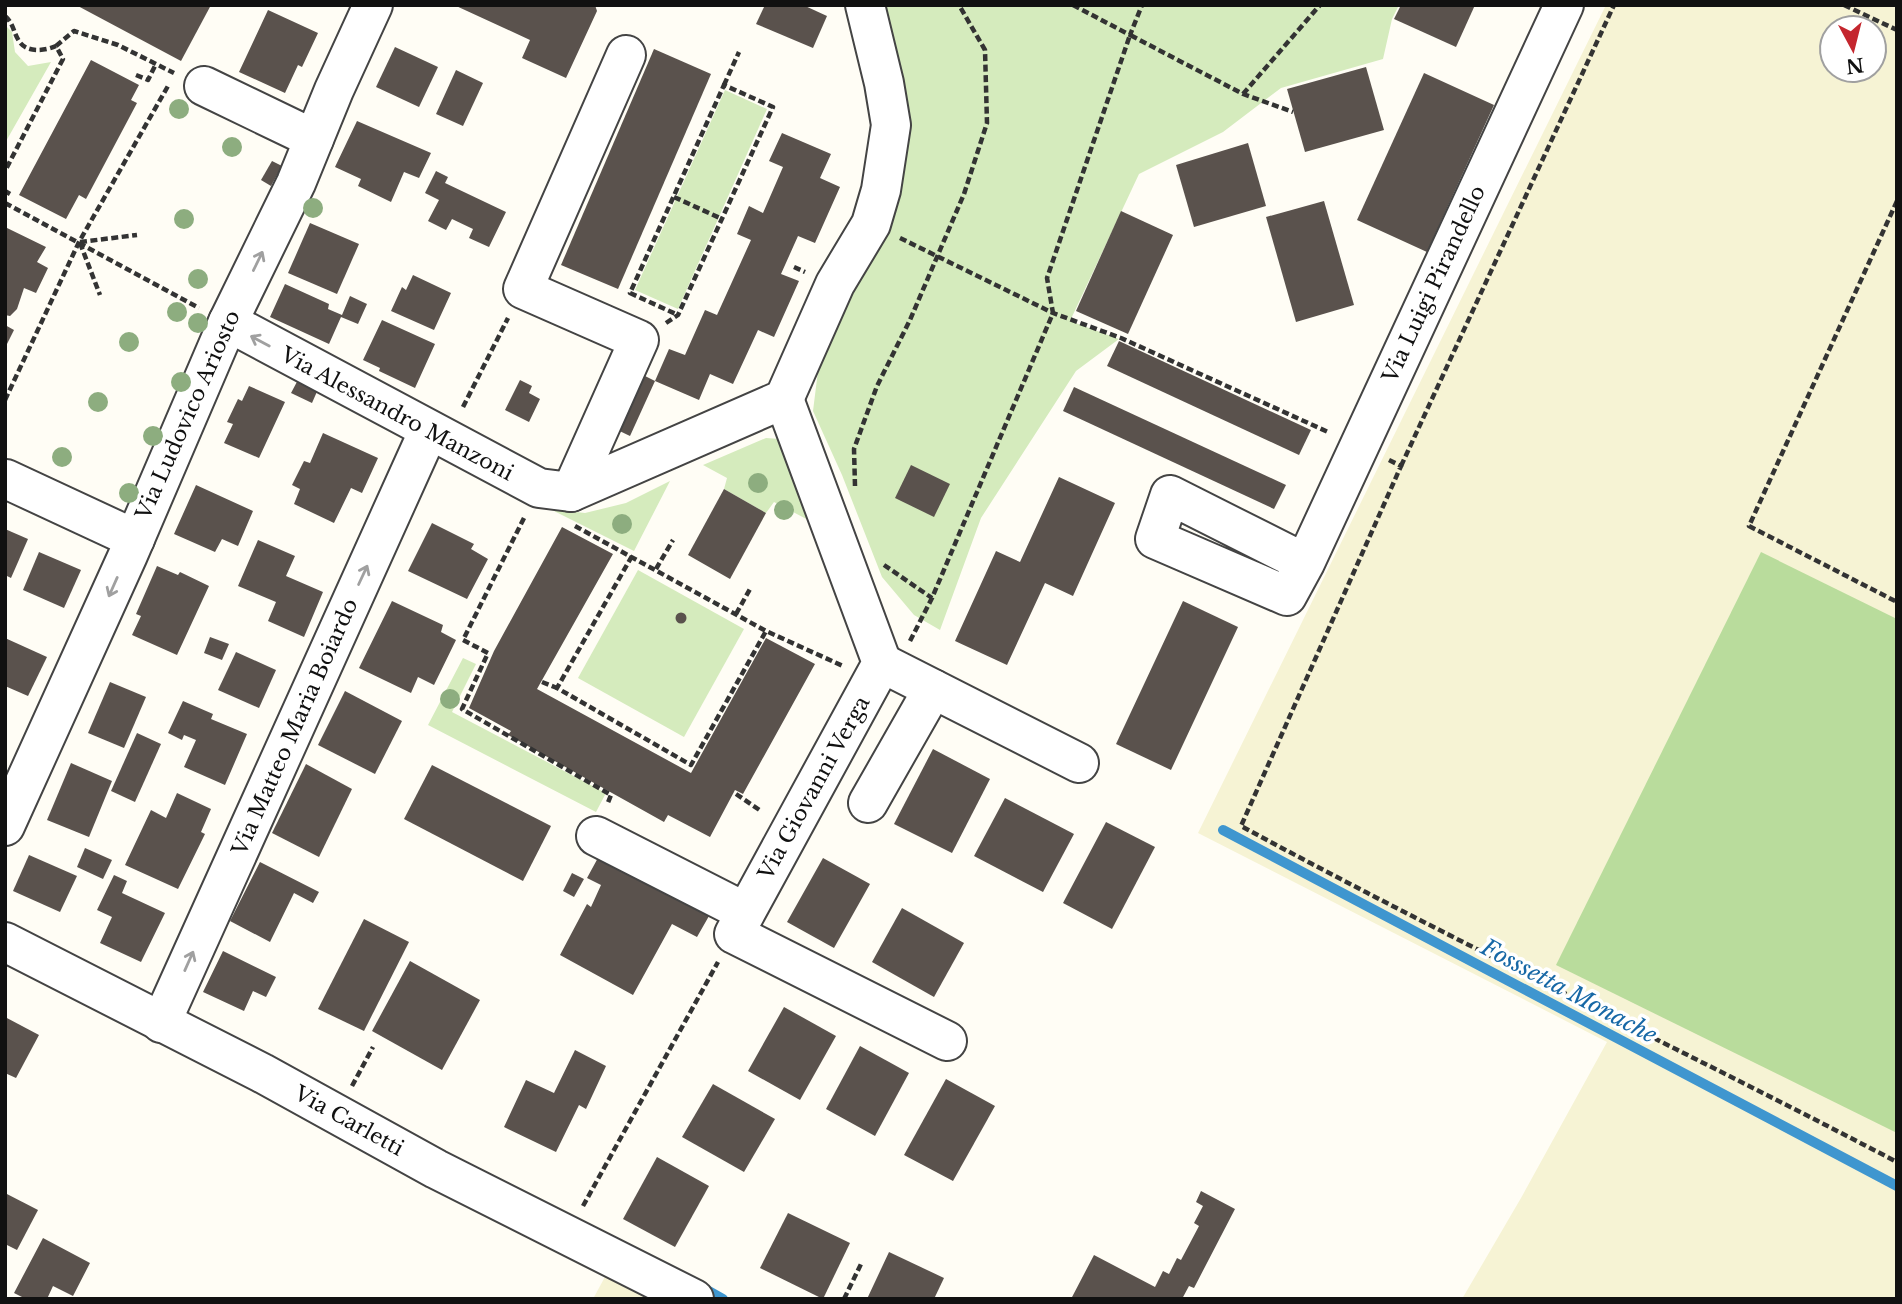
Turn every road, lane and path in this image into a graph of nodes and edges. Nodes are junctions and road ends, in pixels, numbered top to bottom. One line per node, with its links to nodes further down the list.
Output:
1 (373, 5): 22 (street, Via Ludovico Ariosto)
2 (865, 5): 28 (street)
3 (959, 5): 31 (path)
4 (1073, 5): 12 (path)
5 (1142, 5): 12 (path)
6 (1320, 5): 20 (path)
7 (1564, 5): 41 (street, Via Luigi Pirandello)
8 (1614, 5): 42 (path)
9 (1844, 5): 11 (path)
10 (5, 16): 13 (path)
11 (1897, 30)
12 (1130, 35): 20 (path); 34 (path)
13 (56, 46): 16 (path); 23 (path)
14 (739, 52): 18 (path)
15 (626, 55): 32 (street)
16 (156, 64): 17 (path); 30 (path)
17 (136, 75)
18 (724, 85): 24 (path); 27 (path)
19 (204, 86): 22 (street)
20 (1243, 94): 21 (path)
21 (1293, 112)
22 (314, 139): 36 (street, Via Ludovico Ariosto, one-way to 22)
23 (5, 171)
24 (674, 197): 27 (path); 35 (path)
25 (1897, 201): 55 (path)
26 (5, 203): 30 (path)
27 (722, 219): 35 (path)
28 (871, 224): 31 (path); 38 (street)
29 (137, 235): 30 (path)
30 (79, 242): 33 (path); 36 (path); 39 (path)
31 (938, 257): 34 (path); 44 (path)
32 (523, 289): 37 (street); 40 (path)
33 (100, 295)
34 (1053, 313): 41 (path); 54 (path)
35 (678, 315): 37 (path)
36 (228, 322): 40 (street, Via Alessandro Manzoni, one-way to 36); 47 (street, Via Ludovico Ariosto)
37 (639, 340): 45 (street)
38 (784, 399): 45 (street); 58 (street)
39 (5, 400)
40 (437, 435): 45 (street, Via Alessandro Manzoni); 68 (street, Via Matteo Maria Boiardo, one-way to 40)
41 (1359, 446): 42 (path); 51 (street, Via Luigi Pirandello)
42 (1401, 466): 72 (path)
43 (6, 479): 47 (street)
44 (855, 497)
45 (572, 508): 49 (path)
46 (531, 510): 65 (path)
47 (135, 539): 64 (street, Via Ludovico Ariosto, one-way to 64)
48 (673, 540): 52 (path)
49 (632, 556): 52 (path); 60 (path)
50 (880, 562): 54 (path)
51 (1305, 563)
52 (656, 569): 56 (path)
53 (750, 589): 56 (path)
54 (932, 598): 58 (path)
55 (1897, 602)
56 (736, 614): 57 (path)
57 (766, 631): 58 (path); 60 (path)
58 (883, 671): 61 (street); 66 (street, Via Giovanni Verga)
59 (542, 682): 60 (path)
60 (557, 688)
61 (933, 689): 62 (street); 63 (street)
62 (1079, 763)
63 (868, 803)
64 (5, 826)
65 (596, 836): 66 (street)
66 (739, 923): 69 (street); 73 (path)
67 (5, 942): 68 (street, Via Carletti)
68 (161, 1023): 73 (street, Via Carletti)
69 (947, 1041)
70 (373, 1047): 71 (path)
71 (348, 1094)
72 (1897, 1162)
73 (566, 1235): 75 (street, Via Carletti)
74 (861, 1264): 76 (path)
75 (694, 1299)
76 (844, 1299)

